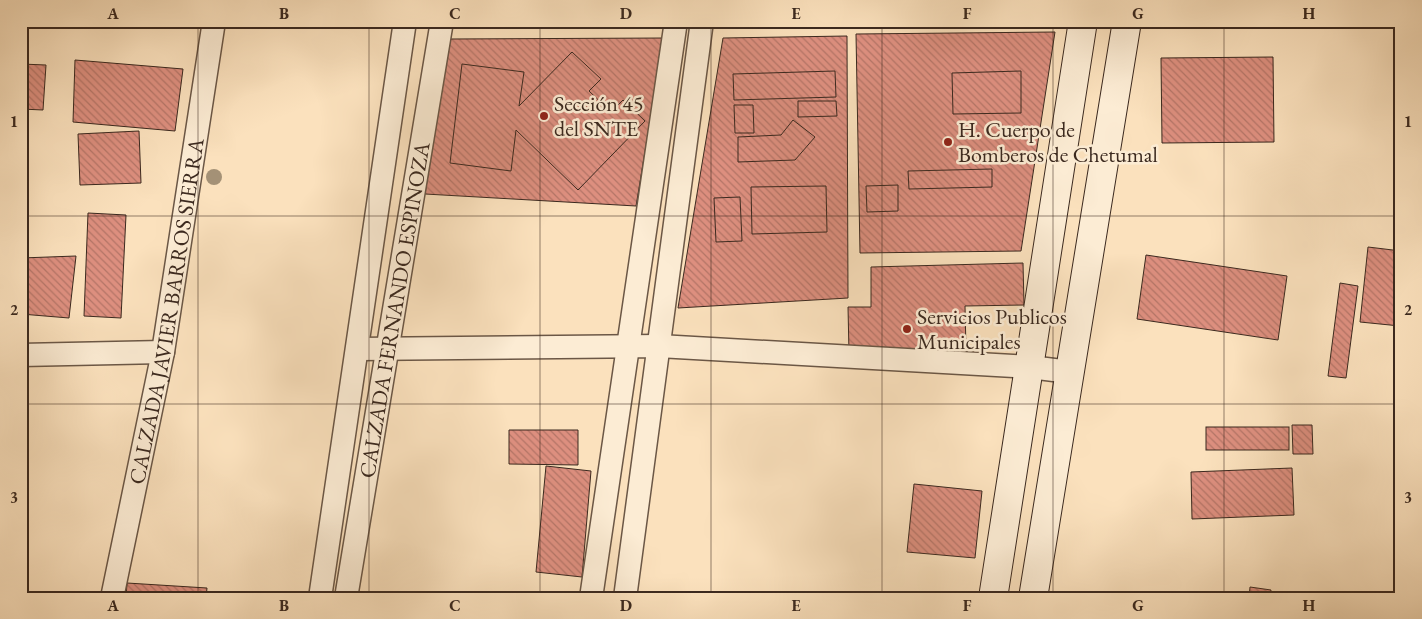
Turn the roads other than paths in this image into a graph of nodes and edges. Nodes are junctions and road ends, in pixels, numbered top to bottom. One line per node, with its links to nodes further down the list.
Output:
1 (214, 21): 12 (street, CALZADA JAVIER BARROS SIERRA)
2 (405, 21): 11 (street, CALZADA FERNANDO ESPINOZA)
3 (442, 21): 10 (street, CALZADA FERNANDO ESPINOZA)
4 (676, 21): 8 (street)
5 (702, 21): 9 (street)
6 (1083, 21): 14 (main road)
7 (1127, 21): 15 (main road)
8 (628, 346): 9 (street); 10 (street); 21 (street)
9 (658, 346): 14 (street); 22 (street)
10 (387, 348): 11 (street); 17 (street, CALZADA FERNANDO ESPINOZA)
11 (358, 349): 16 (street, CALZADA FERNANDO ESPINOZA)
12 (163, 352): 13 (street); 20 (street, CALZADA JAVIER BARROS SIERRA)
13 (21, 355)
14 (1030, 367): 15 (street); 23 (main road)
15 (1070, 372): 24 (main road)
16 (344, 442): 17 (street); 18 (street, CALZADA FERNANDO ESPINOZA)
17 (371, 445): 19 (street, CALZADA FERNANDO ESPINOZA)
18 (321, 591): 19 (street)
19 (347, 592)
20 (112, 598)
21 (591, 598)
22 (625, 598)
23 (993, 598)
24 (1033, 598)

